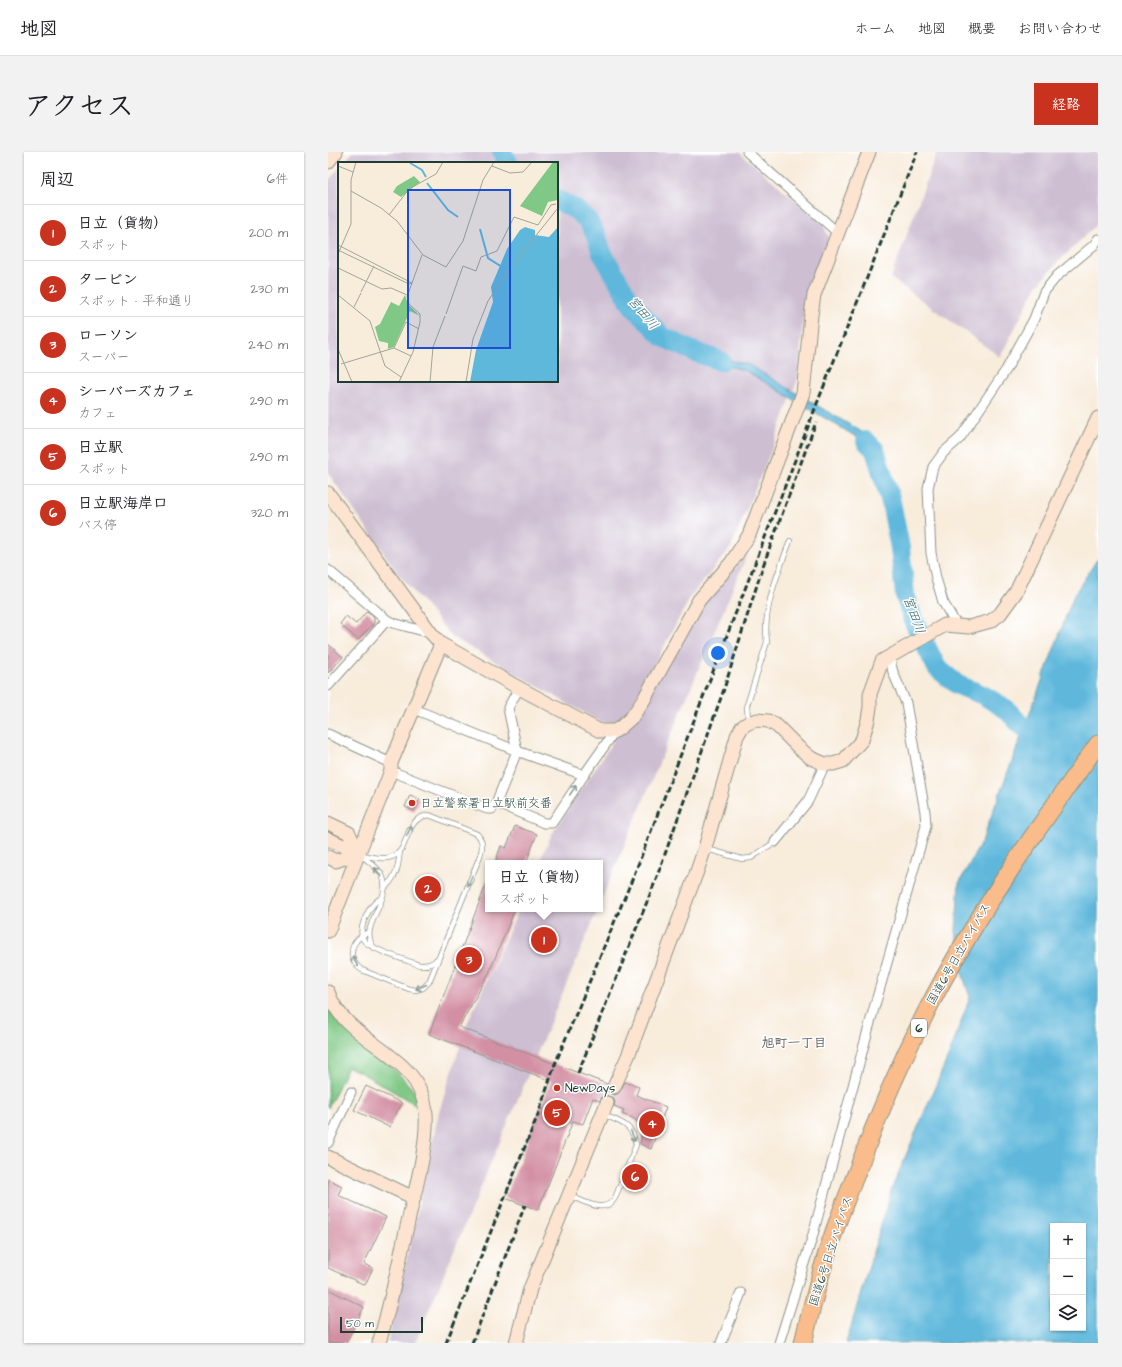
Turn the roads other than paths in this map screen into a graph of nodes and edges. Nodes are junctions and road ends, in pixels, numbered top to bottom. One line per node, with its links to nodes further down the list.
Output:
1 (336, 152): 4 (street)
2 (747, 152): 5 (street)
3 (869, 152): 5 (street)
4 (328, 162)
5 (838, 233): 20 (street)
6 (1098, 239): 12 (street)
7 (1098, 418): 12 (street)
8 (329, 497): 13 (street)
9 (790, 541): 19 (lane)
10 (330, 576): 11 (street)
11 (387, 620): 13 (street); 16 (street)
12 (951, 625): 15 (street)
13 (431, 633): 14 (street)
14 (441, 644): 17 (street); 18 (street)
15 (894, 654): 24 (street); 54 (street)
16 (328, 686)
17 (519, 688): 20 (street); 23 (street)
18 (414, 709): 23 (street); 25 (street)
19 (748, 723): 24 (street); 31 (street)
20 (615, 732): 26 (street)
21 (328, 734): 25 (street)
22 (1098, 744): 55 (highway, 国道6号日立バイパス / 6)
23 (518, 751): 26 (street); 27 (street)
24 (826, 764): 30 (street)
25 (391, 767): 27 (street); 33 (street)
26 (584, 775): 27 (street, one-way to 26)
27 (496, 803)
28 (328, 823): 33 (street)
29 (328, 839): 33 (street)
30 (775, 842): 31 (lane)
31 (705, 848): 43 (street)
32 (400, 851): 33 (lane); 35 (lane); 41 (lane, one-way to 41)
33 (358, 853): 34 (street); 35 (lane, one-way to 33); 37 (street)
34 (328, 857)
35 (385, 888): 36 (lane)
36 (382, 897): 38 (lane); 39 (lane)
37 (328, 932)
38 (369, 932): 39 (lane); 40 (lane)
39 (362, 936): 40 (lane); 41 (lane, one-way to 39)
40 (375, 948): 41 (lane)
41 (440, 957)
42 (328, 992): 49 (street)
43 (614, 1087)
44 (351, 1092): 46 (street)
45 (605, 1109): 48 (street); 48 (lane, one-way to 48)
46 (328, 1143)
47 (328, 1157): 49 (street)
48 (568, 1195): 52 (street)
49 (414, 1198): 51 (street)
50 (741, 1293): 53 (street)
51 (379, 1343)
52 (516, 1343)
53 (721, 1343)
54 (779, 1343)
55 (804, 1343)

